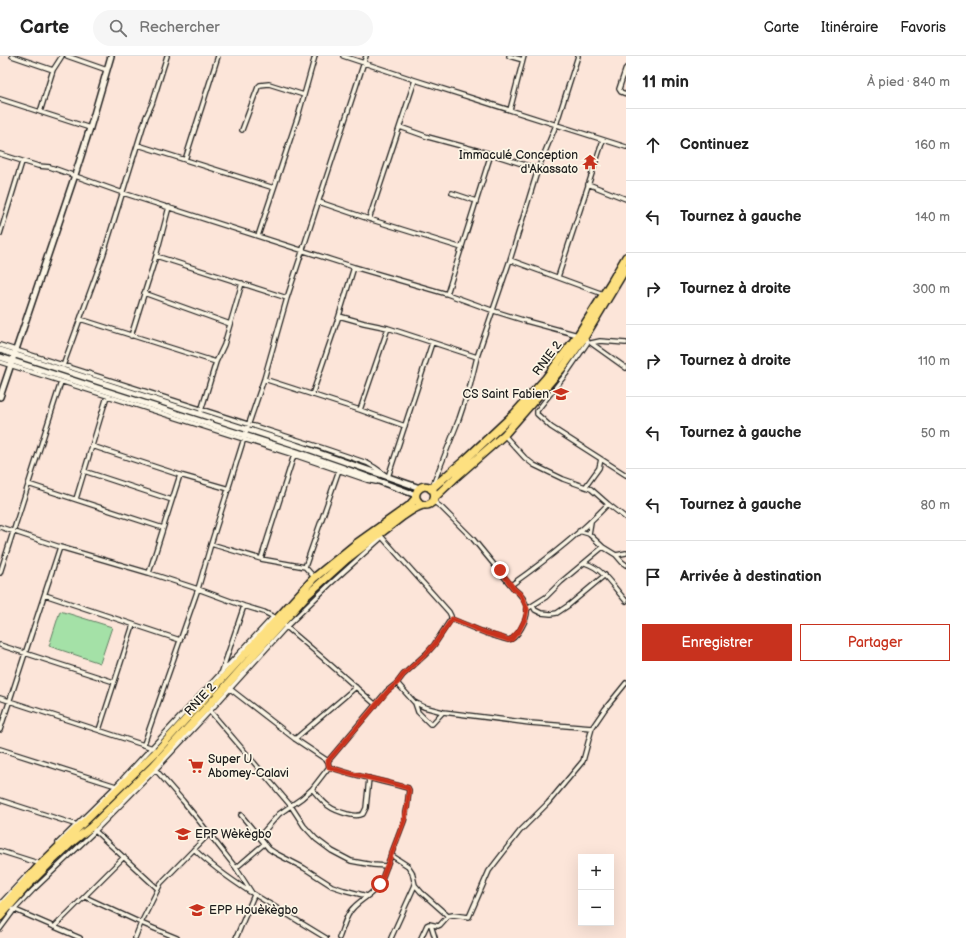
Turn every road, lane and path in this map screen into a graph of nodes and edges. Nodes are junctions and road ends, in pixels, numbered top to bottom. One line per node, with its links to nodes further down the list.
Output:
1 (12, 56): 15 (street)
2 (62, 56): 15 (street)
3 (67, 56): 16 (street)
4 (112, 56): 16 (main road)
5 (166, 56): 28 (street)
6 (218, 56): 32 (street)
7 (315, 56): 19 (street)
8 (343, 56): 13 (street)
9 (366, 56): 13 (street)
10 (510, 56): 12 (street)
11 (578, 56): 23 (street)
12 (523, 58): 21 (street)
13 (364, 63): 17 (street); 42 (street)
14 (626, 68): 18 (street)
15 (53, 70): 22 (street)
16 (107, 70): 25 (main road)
17 (415, 80): 21 (street); 24 (street)
18 (626, 94)
19 (304, 95): 26 (street); 37 (street)
20 (0, 99): 22 (street)
21 (510, 110): 23 (street)
22 (40, 112): 25 (street)
23 (556, 124): 27 (street); 34 (street)
24 (400, 127): 31 (street); 44 (street)
25 (90, 128): 35 (main road)
26 (242, 130)
27 (603, 140): 29 (street); 36 (street)
28 (138, 145): 32 (street); 38 (street)
29 (626, 147)
30 (0, 154): 33 (street)
31 (491, 154): 34 (street); 41 (street)
32 (185, 160): 37 (street)
33 (22, 162): 35 (street); 45 (street)
34 (538, 169): 51 (street)
35 (75, 175): 38 (street); 71 (main road)
36 (588, 184): 40 (street); 54 (street)
37 (274, 188): 46 (street)
38 (123, 193): 43 (street); 62 (street)
39 (452, 193): 41 (street)
40 (626, 199)
41 (476, 201): 47 (street)
42 (319, 202): 44 (street); 48 (street)
43 (169, 207): 46 (street); 49 (street)
44 (369, 219): 47 (street)
45 (0, 234)
46 (258, 236): 48 (street)
47 (462, 248): 57 (street)
48 (303, 250): 52 (street); 59 (street)
49 (156, 256): 55 (street); 56 (street)
50 (626, 257): 58 (highway, RNIE 2 / RNIE 2)
51 (510, 260): 54 (street); 60 (street)
52 (354, 267): 57 (street); 61 (street)
53 (626, 268): 66 (highway, RNIE 2 / RNIE 2)
54 (558, 278): 58 (street)
55 (242, 283): 59 (street); 63 (street)
56 (144, 293): 63 (street); 65 (street)
57 (447, 294): 60 (street)
58 (603, 294): 66 (highway, RNIE 2 / RNIE 2)
59 (287, 298): 79 (street)
60 (494, 311): 66 (street); 73 (street)
61 (339, 316): 64 (street); 81 (street)
62 (80, 319): 65 (street); 77 (street)
63 (230, 324): 75 (street)
64 (388, 328): 67 (street); 84 (street)
65 (131, 336): 75 (street)
66 (585, 340): 68 (street); 78 (street); 88 (highway, RNIE 2 / RNIE 2); 92 (street); 103 (highway, RNIE 2 / RNIE 2)
67 (432, 343): 73 (street); 86 (street)
68 (626, 343)
69 (0, 345): 71 (street)
70 (0, 350): 71 (main road)
71 (15, 353): 76 (main road); 77 (street); 85 (main road)
72 (0, 357): 76 (main road)
73 (477, 357): 103 (street)
74 (0, 362): 76 (street)
75 (216, 362): 85 (street)
76 (11, 363): 80 (street); 83 (main road); 89 (main road)
77 (64, 366): 85 (street)
78 (626, 368)
79 (264, 379): 81 (street); 87 (street)
80 (61, 382): 82 (street); 98 (street)
81 (312, 395): 84 (street)
82 (107, 396): 89 (street); 90 (street)
83 (0, 397)
84 (360, 410): 86 (street)
85 (201, 412): 87 (main road)
86 (405, 426): 97 (street)
87 (248, 427): 89 (street); 97 (main road)
88 (504, 435): 100 (street); 107 (highway, RNIE 2 / RNIE 2)
89 (245, 437): 91 (street); 99 (main road); 102 (street)
90 (92, 446): 94 (street); 95 (street)
91 (294, 455): 93 (street); 123 (street)
92 (601, 459): 96 (street); 100 (street)
93 (339, 470): 99 (street); 126 (street)
94 (84, 471): 105 (street); 106 (street)
95 (180, 475): 102 (street); 106 (street)
96 (626, 475)
97 (388, 477): 101 (main road)
98 (28, 484): 105 (street); 114 (street)
99 (386, 484): 104 (main road)
100 (586, 486): 108 (street)
101 (420, 488): 103 (highway); 104 (highway, RNIE 2 / RNIE 2)
102 (229, 489): 118 (street)
103 (431, 489): 107 (highway)
104 (416, 497): 109 (highway); 130 (highway, RNIE 2 / RNIE 2)
105 (76, 499): 113 (street)
106 (172, 500): 113 (street)
107 (434, 500): 109 (highway, RNIE 2 / RNIE 2); 131 (street)
108 (608, 504): 110 (street); 111 (street)
109 (423, 505): 116 (highway, RNIE 2 / RNIE 2)
110 (626, 518)
111 (591, 522): 115 (street); 117 (street)
112 (0, 527): 114 (street)
113 (164, 528): 128 (street)
114 (13, 531): 119 (street); 127 (street)
115 (579, 532): 117 (street); 131 (street)
116 (382, 534): 138 (street); 139 (highway, RNIE 2 / RNIE 2)
117 (589, 534): 120 (street)
118 (211, 544): 123 (street); 132 (street)
119 (60, 547): 128 (street); 133 (street)
120 (603, 547): 122 (street); 124 (street)
121 (626, 553): 122 (street)
122 (616, 555): 125 (street)
123 (261, 559): 126 (street)
124 (585, 563): 129 (street); 136 (street)
125 (626, 565)
126 (305, 567): 130 (street)
127 (0, 573)
128 (149, 573): 132 (street)
129 (605, 576): 134 (street); 136 (street)
130 (314, 578): 139 (highway, RNIE 2 / RNIE 2)
131 (511, 585): 137 (street)
132 (198, 589): 135 (street); 141 (street)
133 (44, 595): 140 (street); 143 (street)
134 (626, 601)
135 (244, 606): 139 (street); 144 (street)
136 (533, 606): 137 (street)
137 (527, 609): 138 (street)
138 (452, 619): 146 (street)
139 (280, 622): 144 (street); 148 (street); 149 (highway, RNIE 2 / RNIE 2); 162 (highway, RNIE 2 / RNIE 2)
140 (133, 625): 141 (street); 145 (street)
141 (180, 640): 160 (street)
142 (0, 645): 143 (street)
143 (25, 653): 145 (street); 151 (street)
144 (221, 673): 162 (street)
145 (114, 682): 158 (street)
146 (397, 683): 152 (street); 153 (street)
147 (626, 683): 156 (street)
148 (356, 687): 153 (street); 159 (street)
149 (228, 688): 154 (street); 159 (street); 165 (highway, RNIE 2 / RNIE 2)
150 (0, 698): 151 (street)
151 (9, 701): 157 (street); 158 (street)
152 (415, 703): 155 (street); 155 (street)
153 (376, 705): 163 (street)
154 (210, 711): 165 (street); 170 (street)
155 (443, 712): 156 (street)
156 (592, 728): 190 (street)
157 (0, 730)
158 (99, 730): 160 (street)
159 (295, 739): 163 (street)
160 (144, 744): 162 (street)
161 (0, 749): 167 (street)
162 (154, 750): 167 (street); 172 (highway, RNIE 2 / RNIE 2)
163 (328, 761): 164 (street)
164 (329, 767): 166 (street); 168 (street)
165 (154, 768): 173 (highway, RNIE 2 / RNIE 2); 174 (street)
166 (369, 778): 168 (street); 179 (street)
167 (116, 786): 172 (street)
168 (312, 789): 170 (street)
169 (0, 800): 172 (street)
170 (291, 806): 175 (street); 182 (street)
171 (241, 815): 175 (street)
172 (78, 826): 181 (highway, RNIE 2 / RNIE 2)
173 (93, 829): 180 (street); 189 (highway, RNIE 2 / RNIE 2)
174 (209, 834): 177 (street); 183 (street)
175 (259, 837): 176 (street)
176 (264, 844): 183 (street); 187 (street)
177 (194, 849): 185 (street); 186 (street)
178 (0, 851): 181 (street)
179 (391, 855): 182 (street); 184 (street)
180 (124, 857): 185 (street); 188 (street)
181 (39, 864): 189 (highway, RNIE 2 / RNIE 2)
182 (387, 866): 187 (street)
183 (236, 868): 186 (street)
184 (415, 885): 190 (street); 202 (street)
185 (158, 888): 192 (street)
186 (253, 894): 199 (street); 200 (street)
187 (367, 896): 201 (street)
188 (85, 897): 192 (street); 194 (street)
189 (4, 906): 191 (highway, RNIE 2 / RNIE 2); 194 (street); 195 (street)
190 (448, 916): 193 (street)
191 (0, 917)
192 (141, 923): 197 (street); 198 (street)
193 (431, 925): 203 (street); 204 (street)
194 (54, 927): 196 (street)
195 (0, 929)
196 (80, 938)
197 (135, 938)
198 (177, 938)
199 (236, 938)
200 (326, 938)
201 (339, 938)
202 (391, 938)
203 (421, 938)
204 (435, 938)

